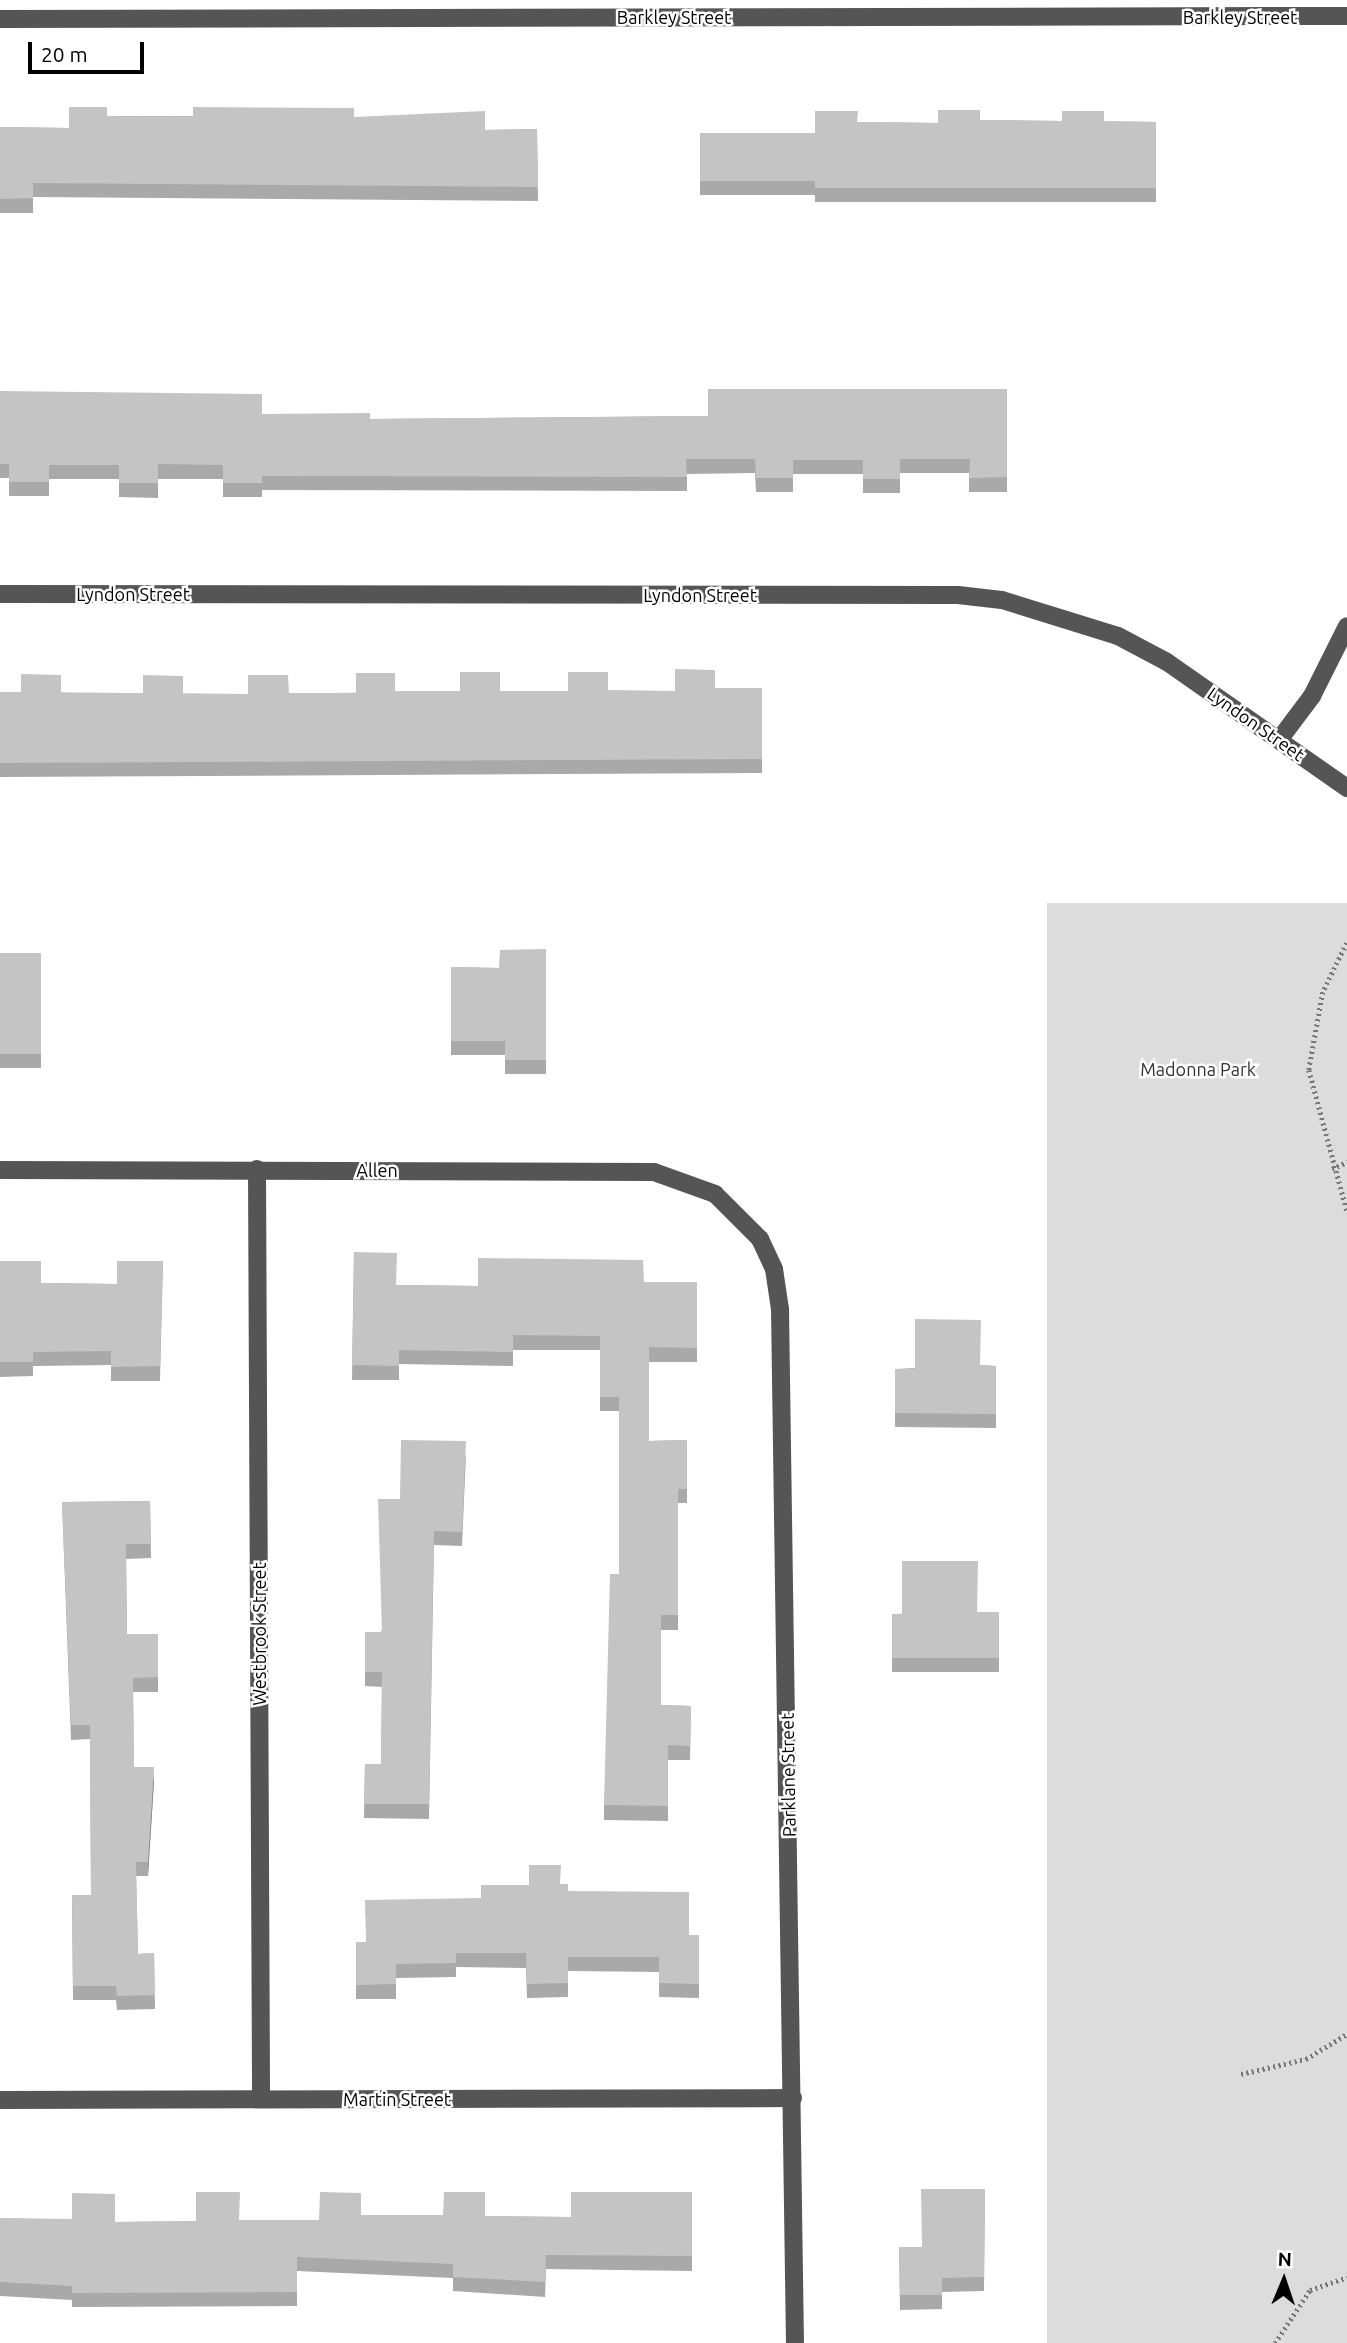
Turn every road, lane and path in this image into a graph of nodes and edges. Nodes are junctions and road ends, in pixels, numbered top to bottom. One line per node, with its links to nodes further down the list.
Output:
1 (1347, 16): 2 (street, Barkley Street)
2 (0, 19)
3 (0, 594): 5 (street, Lyndon Street)
4 (1347, 626): 5 (street)
5 (1279, 740): 6 (street, Lyndon Street)
6 (1347, 788)
7 (1347, 943): 10 (path)
8 (1347, 1162): 10 (path)
9 (257, 1169): 11 (street, Allen); 13 (street, Allen); 17 (street, Westbrook Street)
10 (1332, 1169): 12 (path)
11 (0, 1170)
12 (1347, 1211)
13 (742, 1216): 16 (street, Parklane Street)
14 (1347, 2034): 15 (path)
15 (1241, 2074)
16 (793, 2098): 17 (street, Martin Street); 20 (street, Parklane Street)
17 (261, 2099): 18 (street, Martin Street)
18 (0, 2100)
19 (1347, 2277): 21 (path)
20 (795, 2343)
21 (1275, 2343)

